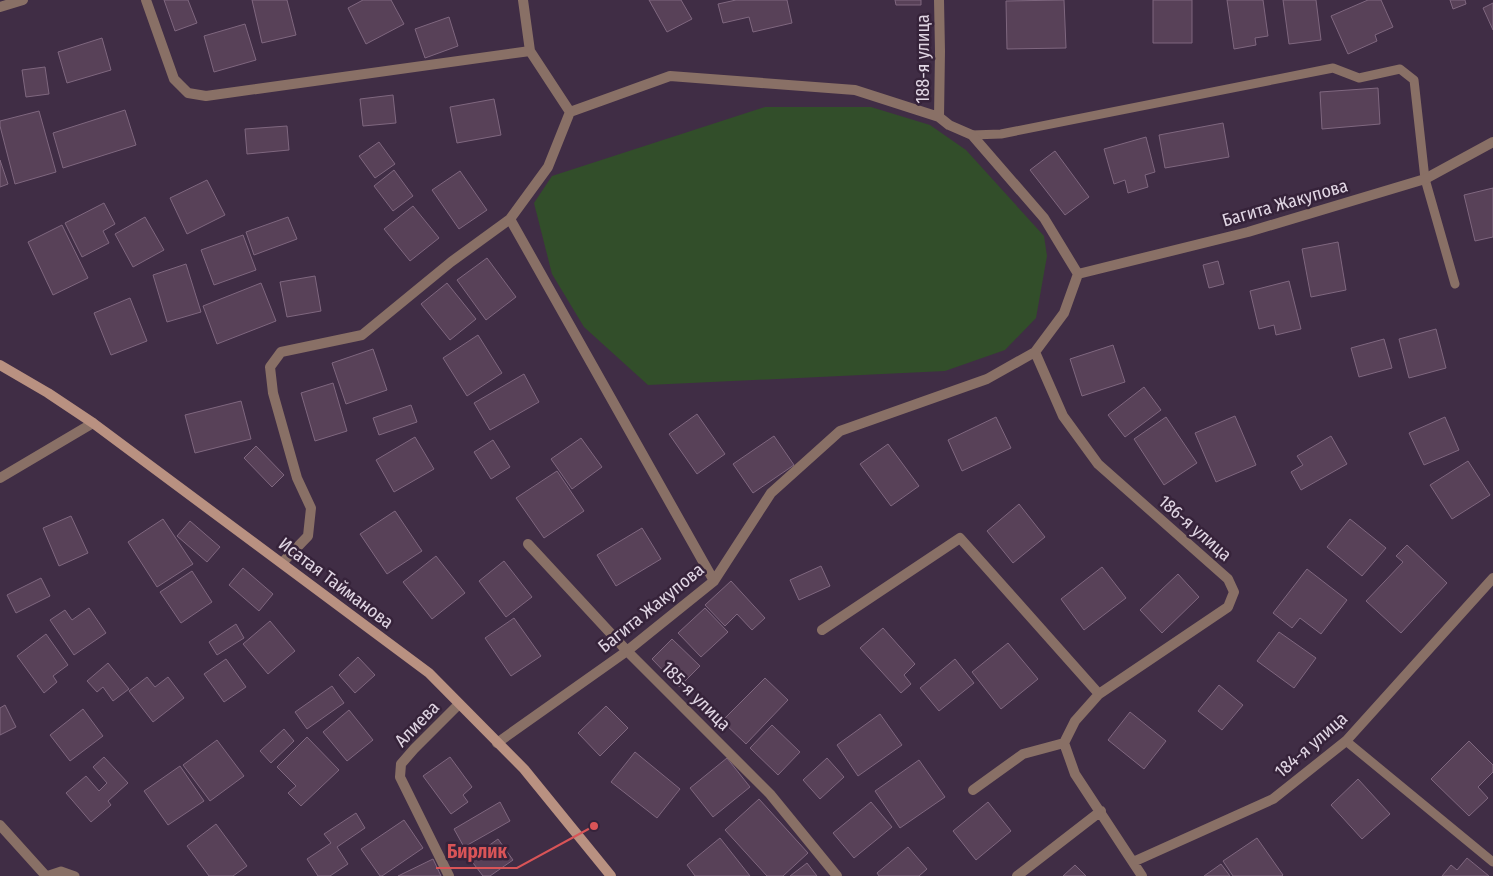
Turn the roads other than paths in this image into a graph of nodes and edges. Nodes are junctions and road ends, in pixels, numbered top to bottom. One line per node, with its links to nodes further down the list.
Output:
1 (23, 0): 5 (street)
2 (146, 0): 6 (street)
3 (523, 0): 6 (street)
4 (939, 0): 8 (street, 188-я улица)
5 (0, 7)
6 (530, 51): 7 (street)
7 (570, 112): 8 (street); 12 (street)
8 (939, 117): 9 (street)
9 (972, 135): 11 (lane); 13 (street)
10 (1493, 142): 11 (street, Багита Жакупова)
11 (1425, 179): 13 (street, Багита Жакупова); 14 (lane)
12 (510, 219): 20 (street); 22 (street)
13 (1078, 274): 15 (street)
14 (1455, 284)
15 (1035, 352): 22 (street, Багита Жакупова); 25 (street, 186-я улица)
16 (0, 365): 17 (street, Исатая Тайманова)
17 (93, 423): 18 (street); 20 (street, Исатая Тайманова)
18 (0, 478)
19 (528, 544): 24 (street, 185-я улица)
20 (282, 563): 26 (street, Исатая Тайманова)
21 (1493, 578): 27 (street, 184-я улица)
22 (714, 581): 24 (street, Багита Жакупова)
23 (822, 630): 25 (street)
24 (627, 651): 29 (street, Багита Жакупова); 39 (street, 185-я улица)
25 (1099, 694): 28 (street, 186-я улица)
26 (459, 704): 29 (street, Исатая Тайманова); 37 (street, Алиева)
27 (1346, 741): 33 (street, 184-я улица); 34 (lane)
28 (1064, 742): 30 (street); 31 (street)
29 (497, 743): 38 (street, Исатая Тайманова)
30 (973, 790)
31 (1100, 811): 33 (street); 40 (street)
32 (0, 825): 35 (street)
33 (1133, 862): 41 (street)
34 (1493, 862)
35 (46, 876): 36 (lane)
36 (75, 876)
37 (449, 876)
38 (611, 876)
39 (837, 876)
40 (1017, 876)
41 (1142, 876)

